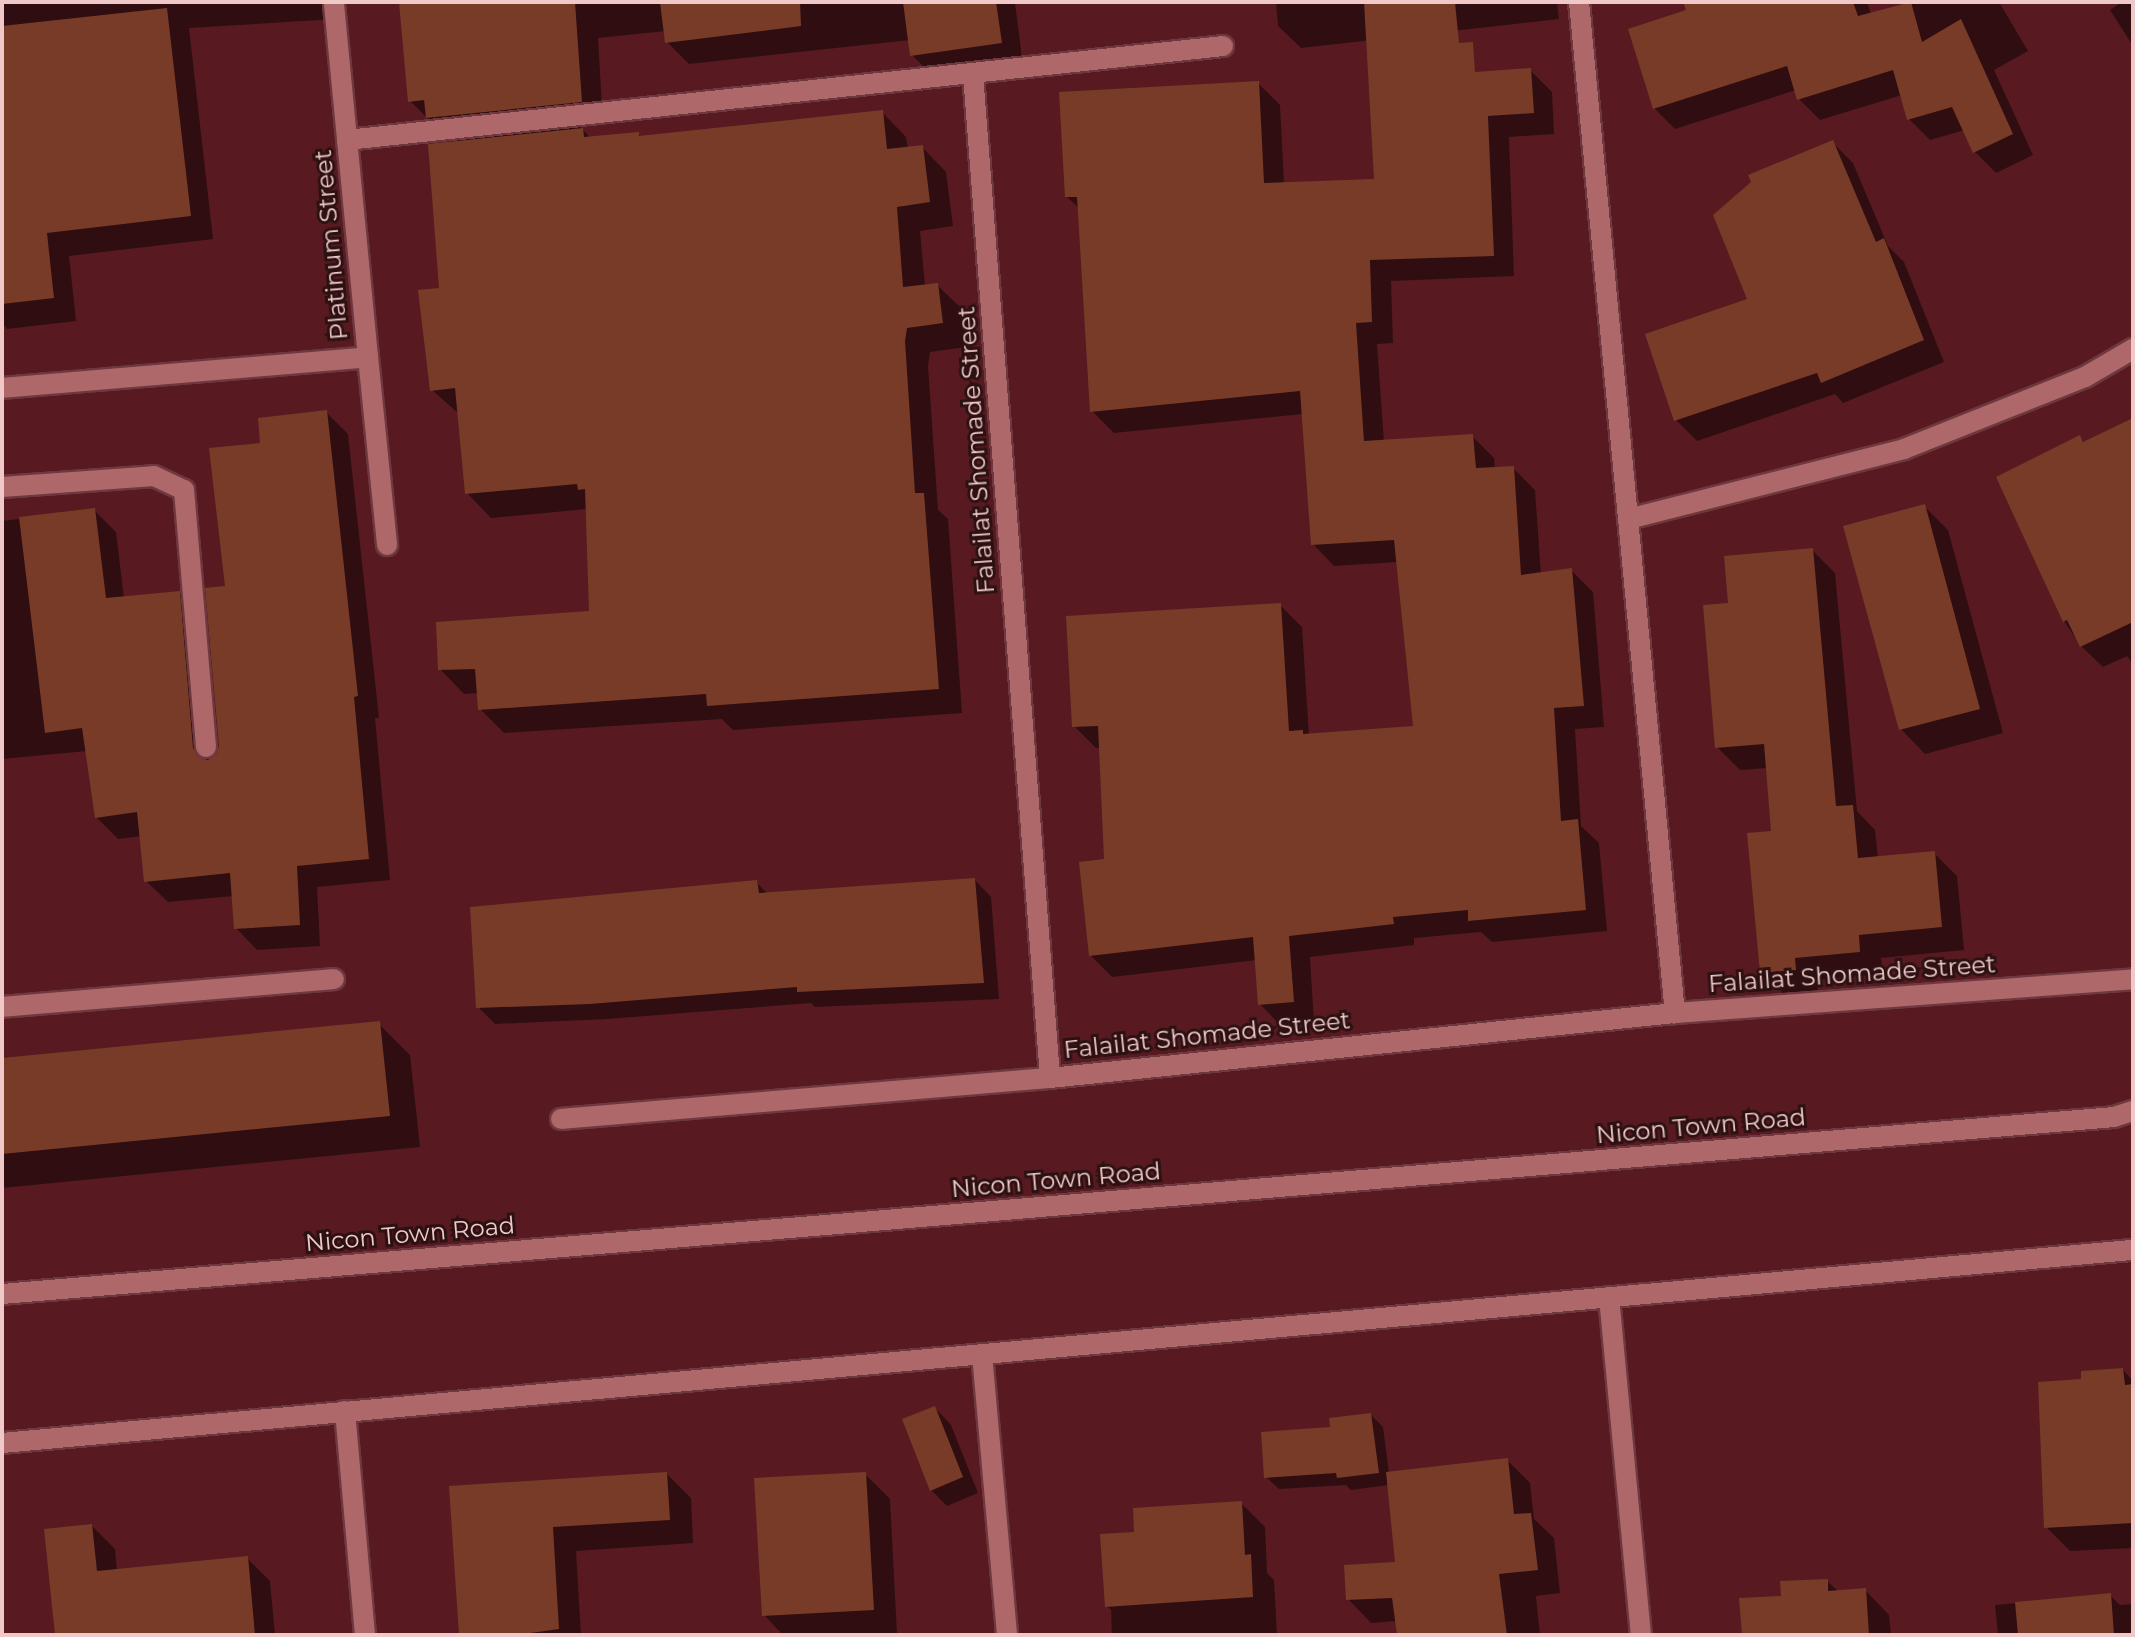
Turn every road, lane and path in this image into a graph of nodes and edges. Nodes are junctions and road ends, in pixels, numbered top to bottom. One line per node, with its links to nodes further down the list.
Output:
1 (334, 2): 5 (street, Platinum Street)
2 (1579, 2): 10 (street)
3 (1223, 46): 4 (street)
4 (973, 74): 5 (street); 17 (street, Falailat Shomade Street)
5 (347, 140): 7 (street, Platinum Street)
6 (2133, 349): 10 (street)
7 (368, 357): 8 (street, Platinum Street); 11 (street)
8 (2, 388)
9 (2, 487): 12 (street)
10 (1628, 519): 16 (street)
11 (387, 545)
12 (206, 747)
13 (334, 979): 15 (street)
14 (2133, 979): 16 (street, Falailat Shomade Street)
15 (2, 1007)
16 (1675, 1013): 17 (street, Falailat Shomade Street)
17 (1050, 1078): 19 (street)
18 (2127, 1117): 21 (street, Nicon Town Road)
19 (561, 1119)
20 (2133, 1250): 22 (street)
21 (2, 1294)
22 (1609, 1297): 23 (street); 28 (street)
23 (982, 1354): 24 (street); 27 (street)
24 (345, 1411): 25 (street); 26 (street)
25 (2, 1443)
26 (365, 1635)
27 (1007, 1635)
28 (1641, 1635)

